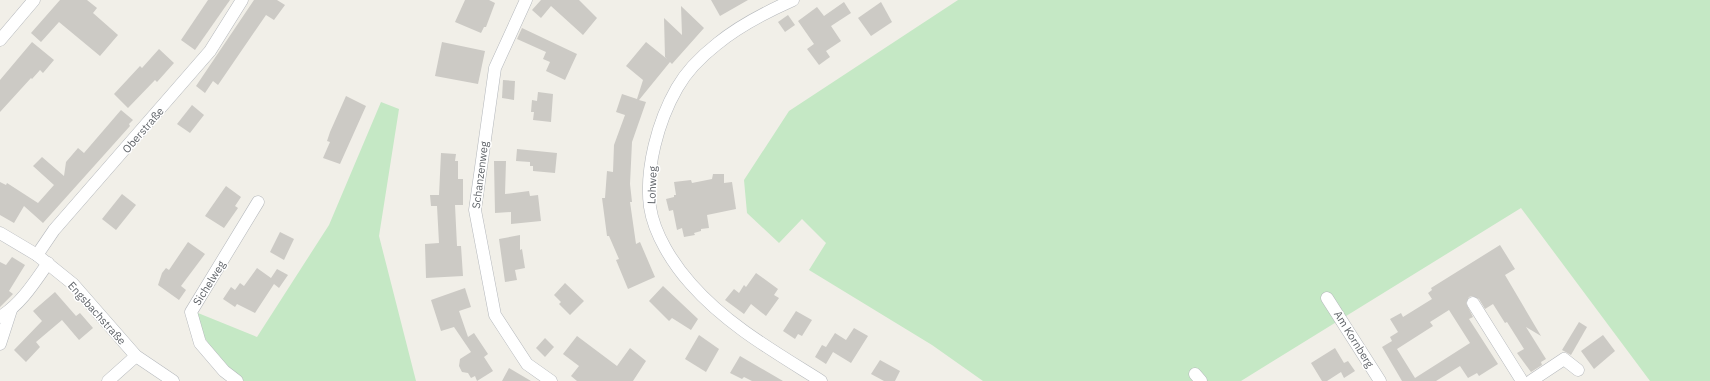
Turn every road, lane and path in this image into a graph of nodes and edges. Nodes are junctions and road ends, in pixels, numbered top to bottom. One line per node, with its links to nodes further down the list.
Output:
1 (34, 0): 5 (street)
2 (242, 0): 8 (street, Oberstraße)
3 (526, 0): 20 (street, Schanzenweg)
4 (793, 0): 21 (street, Lohweg)
5 (0, 40)
6 (258, 202): 19 (street, Sichelweg)
7 (0, 233): 8 (street, Engsbachstraße)
8 (37, 255): 9 (street, Engsbachstraße)
9 (48, 263): 12 (street); 15 (street, Engsbachstraße)
10 (1328, 298): 22 (street, Am Kornberg)
11 (1473, 303): 23 (street)
12 (11, 310): 13 (street); 14 (street)
13 (0, 317)
14 (0, 344)
15 (136, 356): 17 (street); 18 (street, Engsbachstraße)
16 (1578, 370): 24 (street)
17 (108, 381)
18 (173, 381)
19 (237, 381)
20 (551, 381)
21 (821, 381)
22 (1380, 381)
23 (1522, 381)
24 (1531, 381)

